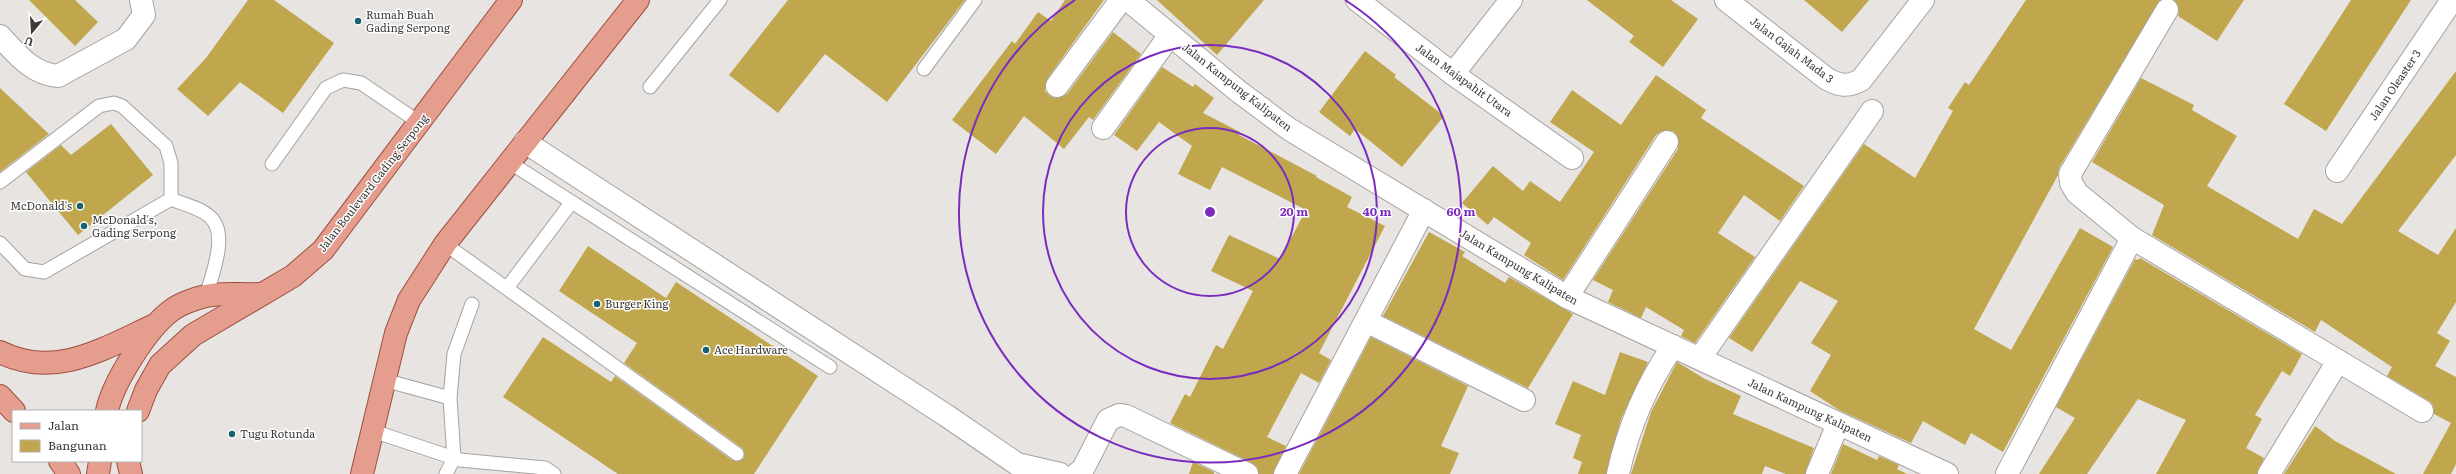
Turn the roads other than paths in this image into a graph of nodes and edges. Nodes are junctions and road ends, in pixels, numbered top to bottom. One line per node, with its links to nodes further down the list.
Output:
1 (141, 0): 15 (street)
2 (511, 0): 21 (main road, Jalan Boulevard Gading Serpong)
3 (638, 0): 23 (main road)
4 (720, 0): 19 (lane)
5 (975, 0): 16 (lane)
6 (1122, 0): 18 (street)
7 (1128, 0): 14 (street, Jalan Kampung Kalipaten)
8 (1357, 0): 17 (street, Jalan Majapahit Utara)
9 (1511, 0): 17 (street)
10 (1726, 0): 11 (street, Jalan Gajah Mada 3)
11 (1923, 0)
12 (2452, 0): 28 (street, Jalan Oleaster 3)
13 (2167, 10): 33 (street)
14 (1170, 35): 22 (street); 32 (street, Jalan Kampung Kalipaten)
15 (0, 36)
16 (924, 69)
17 (1453, 74): 25 (street, Jalan Majapahit Utara)
18 (1057, 86)
19 (650, 87)
20 (1872, 111): 45 (street)
21 (420, 123): 27 (lane); 37 (main road, Jalan Boulevard Gading Serpong)
22 (1103, 128)
23 (525, 142): 26 (main road); 63 (street)
24 (1667, 142): 39 (street)
25 (1572, 158)
26 (509, 162): 31 (lane); 35 (main road)
27 (272, 164)
28 (2337, 171)
29 (0, 182): 30 (lane)
30 (171, 198): 34 (lane); 38 (lane)
31 (571, 204): 36 (lane); 47 (lane)
32 (1424, 210): 39 (street, Jalan Kampung Kalipaten); 41 (street)
33 (2132, 238): 46 (street); 77 (street)
34 (0, 243)
35 (445, 244): 36 (lane); 48 (main road)
36 (507, 288): 58 (lane)
37 (259, 294): 38 (main road, Jalan Boulevard Gading Serpong); 54 (main road)
38 (206, 296): 42 (main road, Jalan Boulevard Gading Serpong)
39 (1567, 297): 43 (street, Jalan Kampung Kalipaten)
40 (472, 304): 50 (lane)
41 (1366, 321): 51 (street); 73 (street)
42 (155, 325): 44 (main road); 53 (main road, Jalan Boulevard Gading Serpong)
43 (1673, 346): 45 (street, Jalan Kampung Kalipaten); 74 (street)
44 (0, 352)
45 (1700, 358): 56 (street, Jalan Kampung Kalipaten)
46 (2338, 361): 55 (street); 78 (street)
47 (830, 367)
48 (384, 380): 50 (lane); 57 (main road)
49 (0, 396): 52 (main road)
50 (450, 398): 59 (lane)
51 (1524, 400)
52 (13, 410)
53 (107, 410)
54 (138, 410)
55 (2422, 410)
56 (1838, 424): 75 (street); 76 (street, Jalan Kampung Kalipaten)
57 (373, 431): 59 (lane); 68 (main road)
58 (737, 454)
59 (454, 458): 64 (lane); 69 (lane)
60 (61, 462): 65 (main road)
61 (100, 462): 66 (main road)
62 (128, 462): 67 (main road)
63 (1015, 469): 70 (street)
64 (548, 472)
65 (69, 474)
66 (98, 474)
67 (131, 474)
68 (362, 474)
69 (446, 474)
70 (1060, 474)
71 (1077, 474): 72 (street)
72 (1247, 474)
73 (1286, 474)
74 (1618, 474)
75 (1817, 474)
76 (1947, 474)
77 (2007, 474)
78 (2269, 474)

